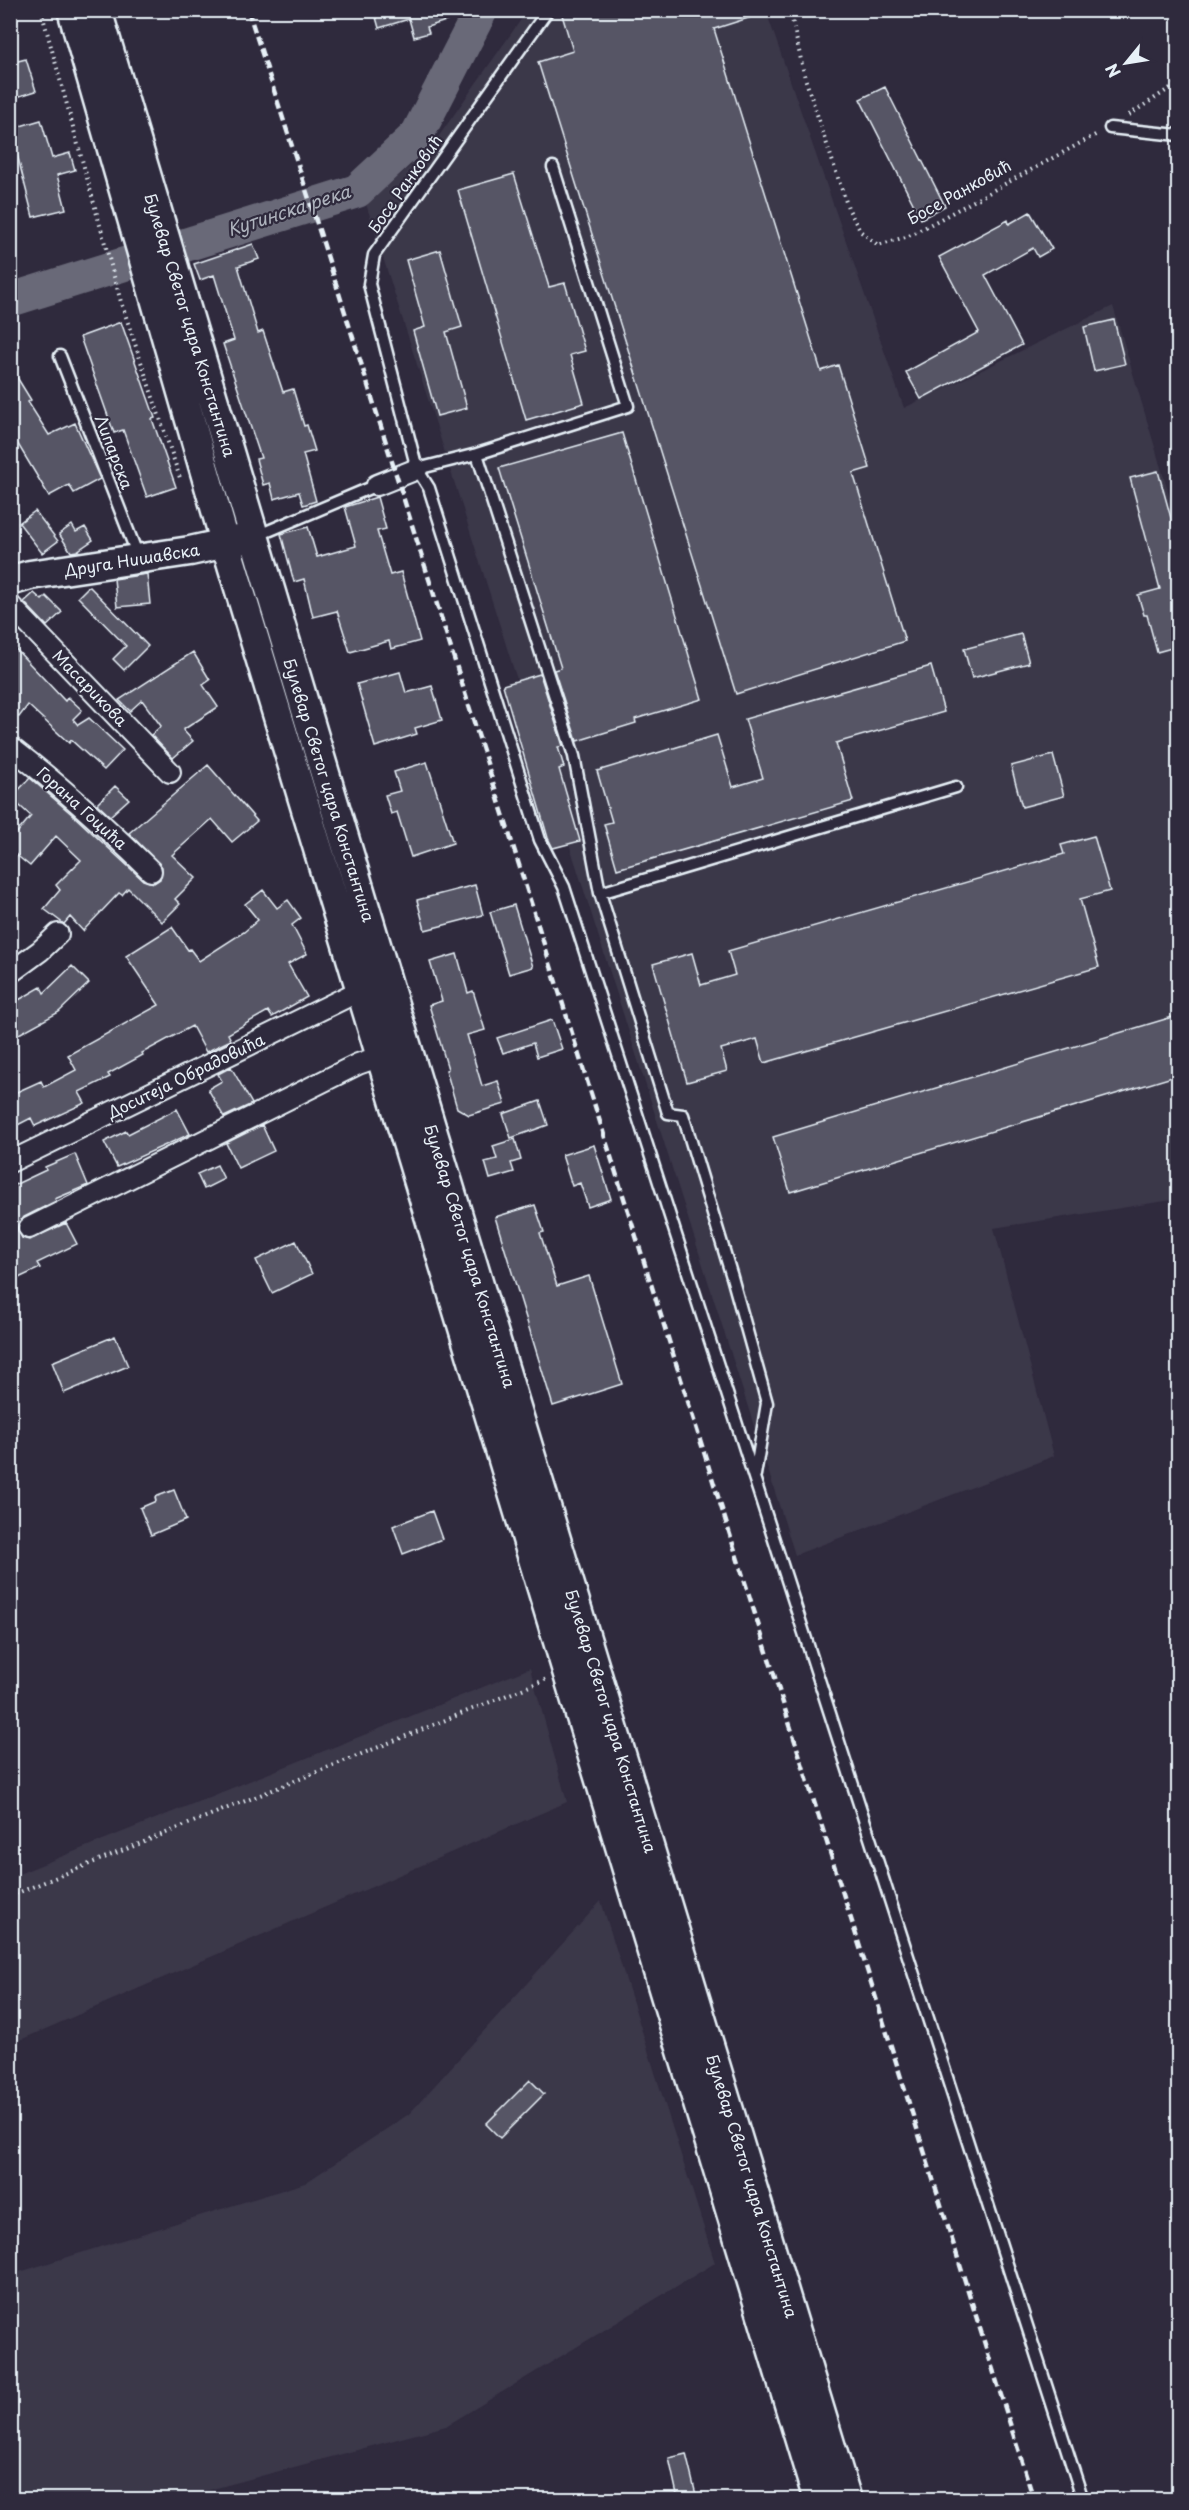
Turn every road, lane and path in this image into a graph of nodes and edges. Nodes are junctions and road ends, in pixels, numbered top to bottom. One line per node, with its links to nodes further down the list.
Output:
1 (41, 10): 12 (path)
2 (72, 10): 10 (main road, Булевар Светог цара Константина)
3 (97, 10): 10 (main road, Булевар Светог цара Константина)
4 (548, 10): 15 (lane, Босе Ранковић)
5 (790, 10): 7 (path, Босе Ранковић)
6 (1179, 83): 7 (path, Босе Ранковић)
7 (1110, 128): 8 (lane)
8 (1179, 135)
9 (553, 167): 14 (lane)
10 (144, 214): 11 (main road, Булевар Светог цара Константина)
11 (166, 289): 17 (main road, Булевар Светог цара Константина); 18 (main road, Булевар Светог цара Константина)
12 (121, 303)
13 (60, 356): 19 (lane, Липарска)
14 (477, 454): 15 (lane); 26 (lane)
15 (417, 469): 16 (street); 33 (lane, Босе Ранковић)
16 (377, 485): 17 (lane)
17 (254, 537): 18 (main road, Друга Нишавска); 37 (main road, Булевар Светог цара Константина)
18 (226, 545): 19 (main road, Друга Нишавска); 29 (main road, Булевар Светог цара Константина)
19 (139, 559): 20 (main road, Друга Нишавска)
20 (10, 581)
21 (10, 605): 23 (street, Масарикова)
22 (10, 747): 25 (street, Горана Гоцића)
23 (170, 772)
24 (956, 787): 26 (lane)
25 (151, 871)
26 (600, 893): 33 (lane)
27 (58, 934): 28 (street)
28 (10, 973)
29 (361, 990): 30 (main road, Булевар Светог цара Константина); 31 (street, Доситеја Обрадовића)
30 (381, 1056): 32 (street); 34 (main road, Булевар Светог цара Константина)
31 (10, 1162)
32 (29, 1228)
33 (754, 1479): 38 (lane, Босе Ранковић)
34 (568, 1671): 35 (path); 36 (main road, Булевар Светог цара Константина)
35 (10, 1896)
36 (818, 2499)
37 (847, 2499)
38 (1083, 2499)

